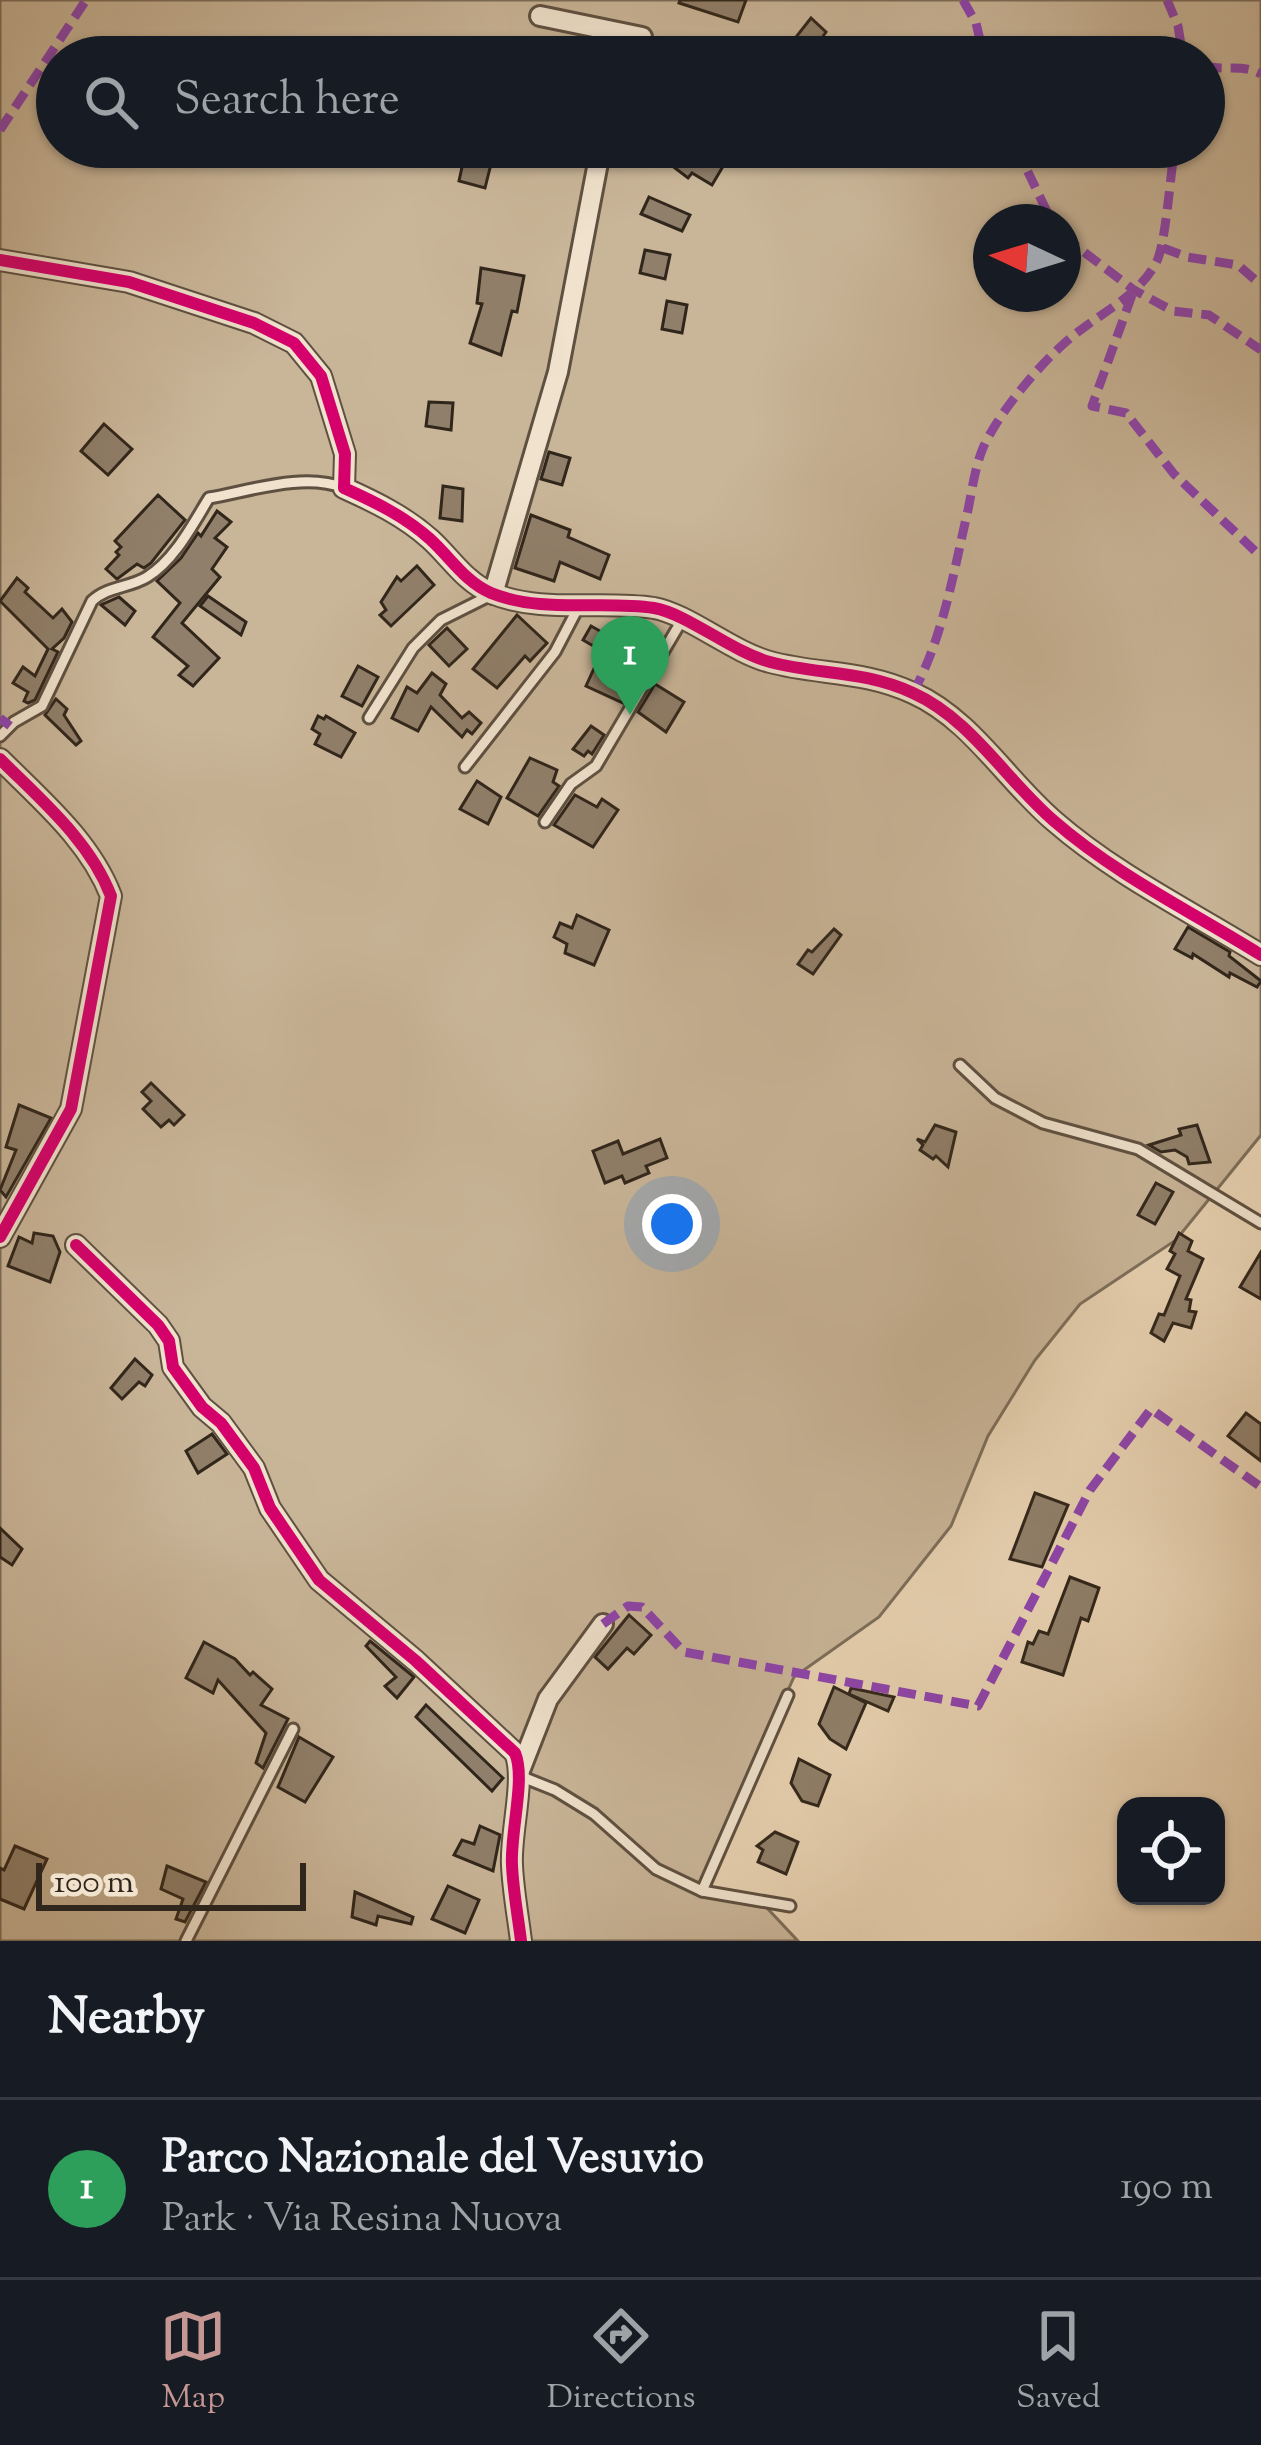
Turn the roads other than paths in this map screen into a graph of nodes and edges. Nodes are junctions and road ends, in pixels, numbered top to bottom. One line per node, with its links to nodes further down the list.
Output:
1 (540, 16): 2 (street)
2 (637, 36)
3 (598, 168): 6 (street)
4 (0, 260): 5 (street)
5 (344, 488): 6 (street); 10 (lane)
6 (493, 594): 7 (street); 9 (lane)
7 (580, 605): 8 (street); 12 (lane)
8 (682, 620): 13 (lane); 14 (street)
9 (369, 718)
10 (0, 736)
11 (0, 759): 17 (street)
12 (465, 767)
13 (545, 822)
14 (1261, 956)
15 (960, 1065): 16 (lane)
16 (1261, 1223)
17 (0, 1237)
18 (76, 1244): 22 (street)
19 (603, 1624): 22 (street)
20 (788, 1696): 23 (lane)
21 (292, 1729): 25 (lane)
22 (519, 1765): 23 (lane); 26 (street)
23 (702, 1891): 24 (lane)
24 (790, 1906)
25 (186, 1941)
26 (521, 1941)

